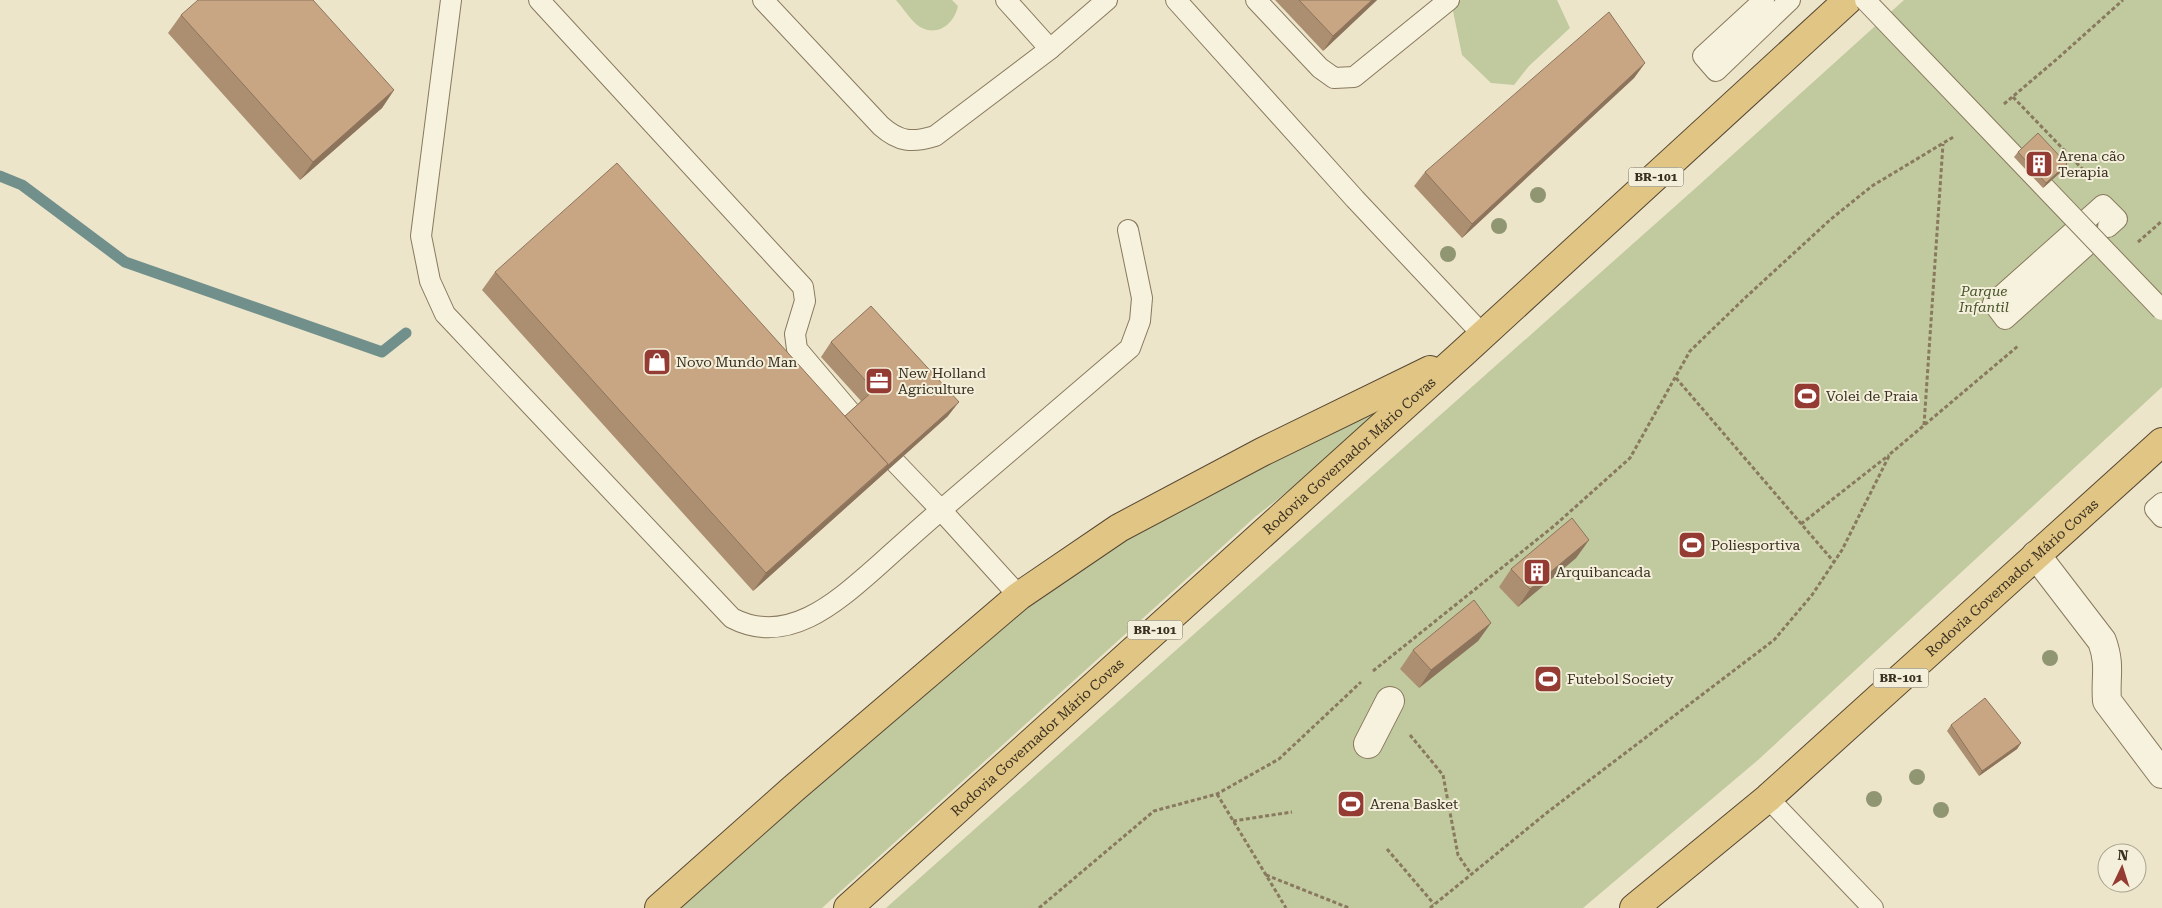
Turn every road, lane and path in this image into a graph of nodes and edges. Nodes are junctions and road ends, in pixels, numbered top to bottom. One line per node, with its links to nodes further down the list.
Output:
1 (451, 0): 37 (lane)
2 (539, 0): 31 (lane)
3 (763, 0): 14 (lane)
4 (1006, 0): 14 (lane)
5 (1108, 0): 14 (lane)
6 (1176, 0): 27 (lane)
7 (1256, 0): 8 (lane)
8 (1449, 0)
9 (1764, 0): 10 (lane)
10 (1790, 0)
11 (1848, 0): 27 (highway, Rodovia Governador Mário Covas / BR-101)
12 (1865, 0): 23 (lane, bridge)
13 (2123, 0): 15 (path)
14 (1050, 49)
15 (2013, 97): 16 (path); 19 (path)
16 (2001, 106)
17 (1958, 134): 18 (path)
18 (1943, 143): 30 (path); 32 (path)
19 (2092, 180)
20 (2162, 221): 24 (path)
21 (2139, 228): 24 (path)
22 (1128, 230): 37 (lane)
23 (2101, 233): 23 (lane); 26 (lane, bridge)
24 (2146, 235): 25 (path)
25 (2131, 248)
26 (2162, 310)
27 (1483, 335): 29 (highway, Rodovia Governador Mário Covas / BR-101)
28 (2022, 342): 32 (path)
29 (1463, 354): 42 (highway); 56 (highway, Rodovia Governador Mário Covas / BR-101)
30 (1676, 378): 39 (path); 44 (path)
31 (852, 414)
32 (1924, 425): 34 (path)
33 (2162, 442): 40 (highway, Rodovia Governador Mário Covas / BR-101)
34 (1890, 454): 39 (path); 41 (path)
35 (896, 463): 37 (lane)
36 (2162, 503): 38 (lane)
37 (941, 510): 42 (lane)
38 (2162, 517)
39 (1801, 524): 41 (path)
40 (2036, 555): 46 (street); 48 (highway, Rodovia Governador Mário Covas / BR-101)
41 (1834, 562): 52 (path)
42 (1019, 596): 55 (highway)
43 (1365, 679): 47 (path)
44 (1390, 701): 45 (street); 52 (path)
45 (1368, 744)
46 (2162, 774)
47 (1217, 794): 50 (path); 57 (path)
48 (1768, 798): 61 (highway, Rodovia Governador Mário Covas / BR-101); 62 (lane)
49 (1292, 812): 50 (path)
50 (1233, 821): 53 (path)
51 (1387, 849): 54 (path)
52 (1471, 874): 54 (path)
53 (1266, 875): 58 (path); 59 (path)
54 (1434, 904): 60 (path)
55 (659, 908)
56 (848, 908)
57 (1039, 908)
58 (1286, 908)
59 (1349, 908)
60 (1430, 908)
61 (1634, 908)
62 (1873, 908)

